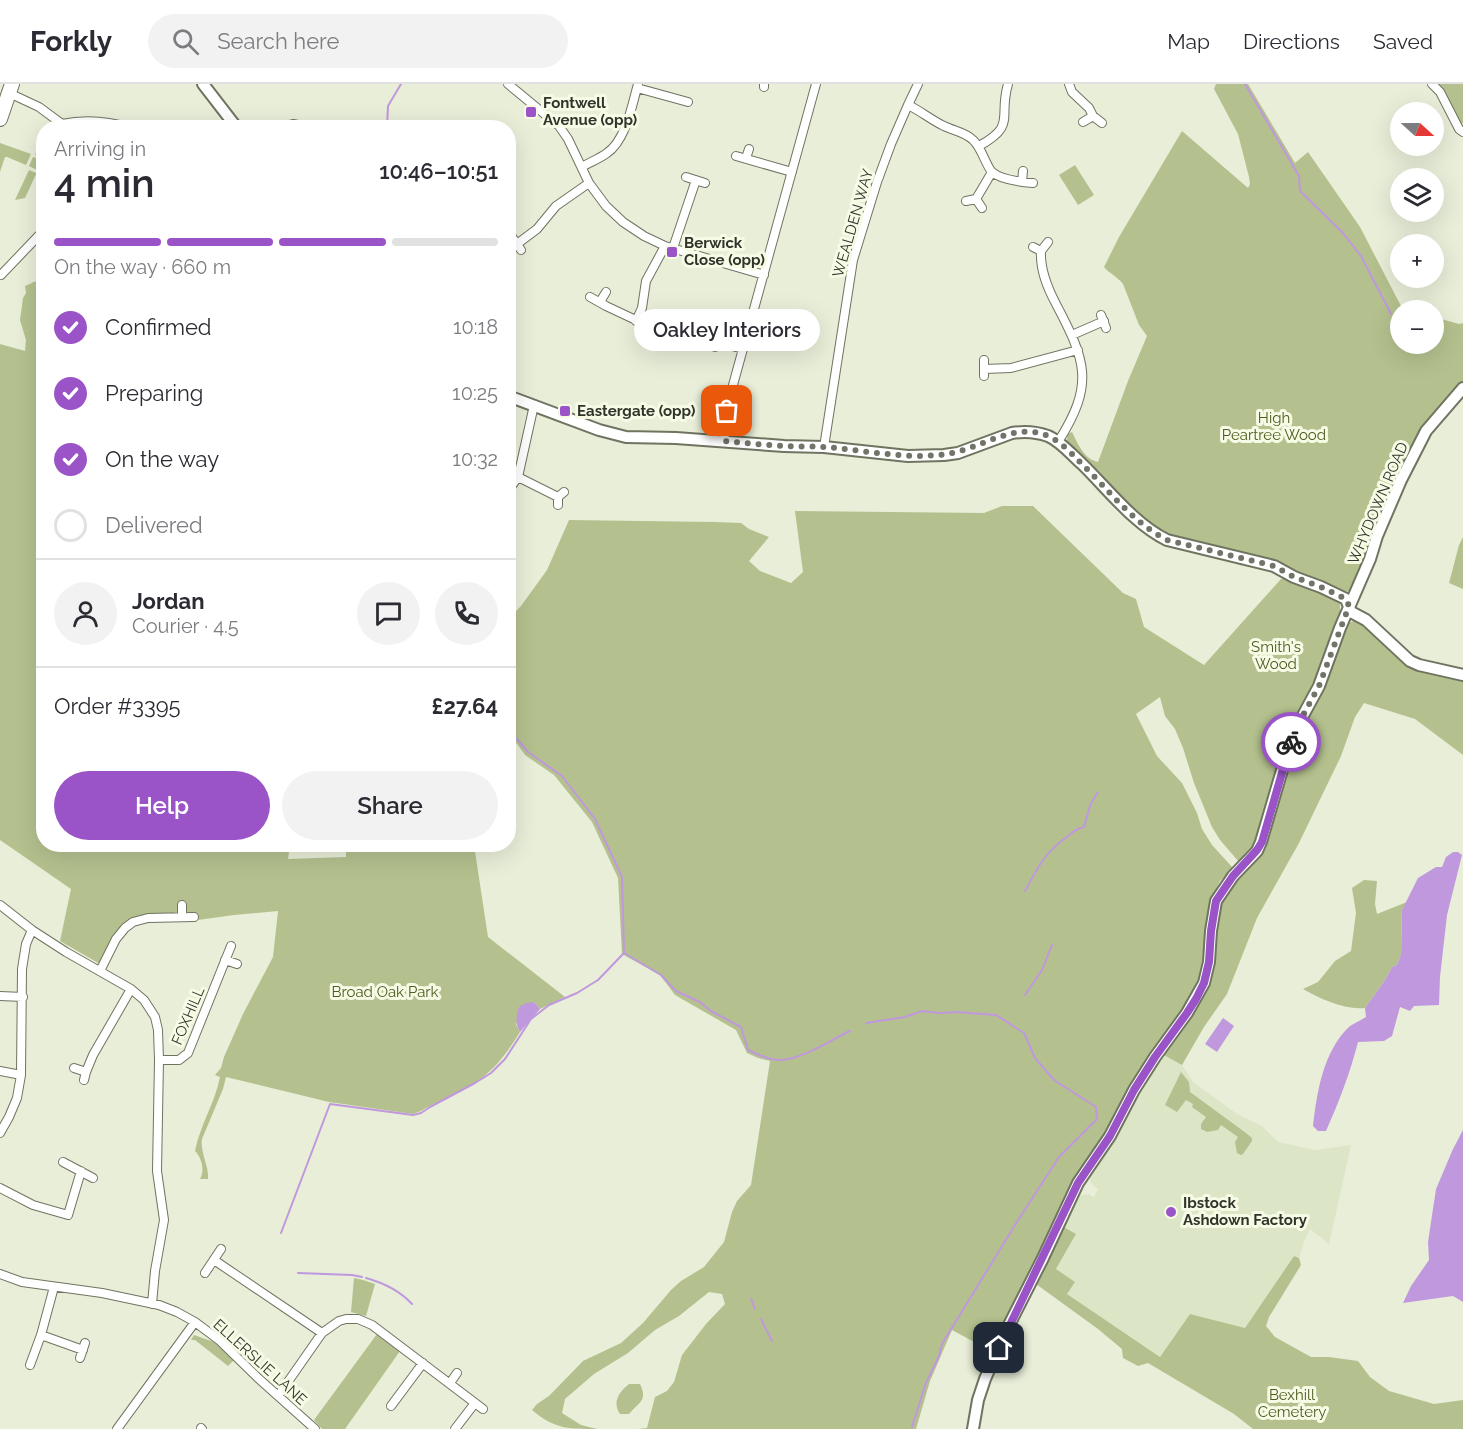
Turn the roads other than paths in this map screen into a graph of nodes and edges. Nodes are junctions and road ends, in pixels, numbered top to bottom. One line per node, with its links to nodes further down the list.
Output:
1 (203, 84): 15 (street)
2 (508, 84): 23 (street)
3 (816, 84): 25 (street)
4 (918, 84): 11 (street, WEALDEN WAY)
5 (1008, 84): 19 (street)
6 (1069, 84): 12 (street)
7 (1432, 84): 18 (street)
8 (638, 86): 10 (street); 23 (street)
9 (11, 88): 13 (highway); 14 (street)
10 (684, 98)
11 (908, 105): 19 (street); 58 (street, WEALDEN WAY)
12 (1093, 116): 16 (street); 17 (street)
13 (0, 119)
14 (55, 120)
15 (231, 120)
16 (1083, 122)
17 (1102, 123)
18 (1463, 132)
19 (979, 146): 26 (street)
20 (748, 149): 22 (street)
21 (736, 156): 22 (street)
22 (746, 158): 25 (street)
23 (582, 167): 30 (street)
24 (1023, 171): 29 (street)
25 (792, 172): 41 (street)
26 (992, 172): 29 (street); 33 (street)
27 (686, 177): 28 (street)
28 (696, 180): 31 (street); 39 (street)
29 (1022, 182): 32 (street)
30 (589, 183): 38 (street); 39 (street)
31 (705, 183)
32 (1032, 183)
33 (976, 200): 34 (street); 35 (street)
34 (966, 201)
35 (982, 208)
36 (36, 238): 40 (street)
37 (1048, 242): 48 (street)
38 (517, 244)
39 (669, 247): 41 (street); 45 (street)
40 (1, 275)
41 (764, 275): 50 (street)
42 (606, 292): 44 (street)
43 (590, 297): 44 (street)
44 (600, 303): 45 (street)
45 (636, 321): 47 (street)
46 (1104, 321): 48 (street)
47 (657, 330)
48 (1072, 335): 51 (street)
49 (718, 342): 50 (street)
50 (743, 349): 56 (street)
51 (1078, 350): 52 (street); 57 (street)
52 (984, 368)
53 (1463, 388): 62 (street, WHYDOWN ROAD)
54 (516, 399): 55 (street)
55 (534, 405): 56 (street); 59 (street)
56 (724, 441): 58 (street)
57 (1058, 442): 58 (street); 62 (street)
58 (824, 447)
59 (518, 477): 60 (street); 61 (street)
60 (516, 480)
61 (560, 498)
62 (1349, 606): 63 (street); 108 (street, WHYDOWN ROAD)
63 (1463, 675)
64 (182, 905): 66 (street)
65 (0, 906): 68 (street)
66 (182, 917): 67 (street); 72 (street)
67 (194, 917)
68 (32, 930): 72 (street); 75 (street)
69 (231, 946): 70 (street, FOXHILL)
70 (225, 960): 71 (street); 76 (street, FOXHILL)
71 (237, 964)
72 (100, 971): 73 (street)
73 (131, 989): 76 (street); 77 (street)
74 (0, 996): 75 (street)
75 (23, 997): 79 (street)
76 (159, 1060): 92 (street)
77 (74, 1068)
78 (0, 1071): 79 (street)
79 (21, 1075): 80 (street)
80 (0, 1133)
81 (63, 1162): 82 (street)
82 (81, 1170): 83 (street); 85 (street)
83 (93, 1178)
84 (0, 1188): 85 (street)
85 (68, 1215): 86 (street)
86 (67, 1226)
87 (221, 1250): 88 (street)
88 (214, 1260): 89 (street); 94 (street)
89 (206, 1273)
90 (0, 1274): 91 (street, ELLERSLIE LANE)
91 (54, 1287): 92 (street, ELLERSLIE LANE); 95 (street)
92 (152, 1304): 93 (street, ELLERSLIE LANE)
93 (195, 1322): 101 (street, ELLERSLIE LANE); 105 (street)
94 (322, 1333): 97 (street); 101 (street)
95 (41, 1335): 96 (street); 98 (street)
96 (83, 1350)
97 (423, 1364): 100 (street); 103 (street)
98 (30, 1365)
99 (457, 1373): 100 (street)
100 (450, 1383): 102 (street)
101 (278, 1396): 106 (street, ELLERSLIE LANE)
102 (475, 1403): 104 (street); 107 (street)
103 (391, 1406)
104 (483, 1410)
105 (117, 1429)
106 (315, 1429)
107 (455, 1429)
108 (973, 1429)

